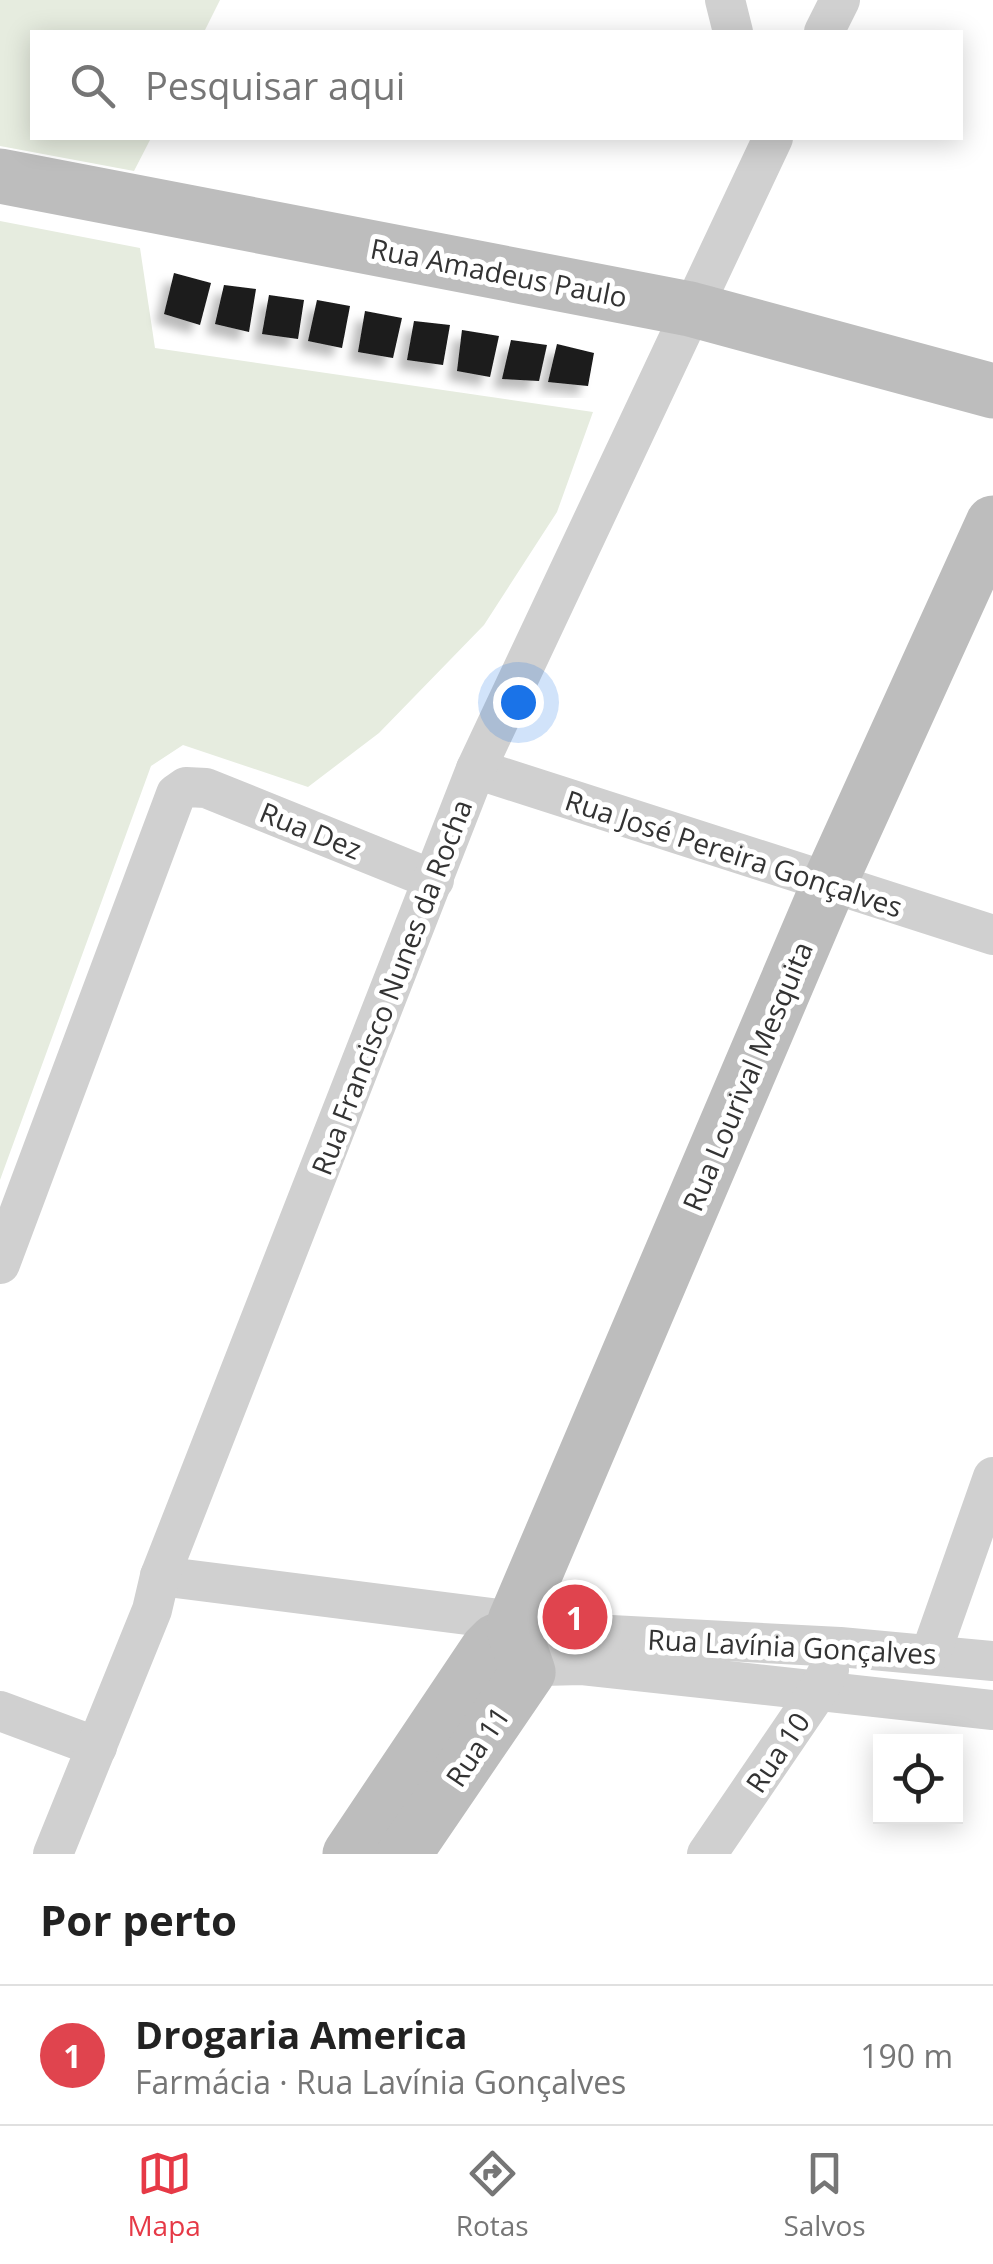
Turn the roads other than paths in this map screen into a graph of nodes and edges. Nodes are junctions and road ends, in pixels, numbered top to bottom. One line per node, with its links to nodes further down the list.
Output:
1 (725, 0): 3 (street)
2 (840, 0): 4 (street)
3 (732, 30)
4 (825, 30)
5 (763, 146): 7 (street, Rua Francisco Nunes da Rocha)
6 (0, 176): 7 (main road, Rua Amadeus Paulo)
7 (690, 309): 8 (main road, Rua Amadeus Paulo); 10 (street, Rua Francisco Nunes da Rocha)
8 (993, 392)
9 (993, 523): 12 (main road, Rua Lourival Mesquita)
10 (476, 769): 11 (street, Rua Francisco Nunes da Rocha); 12 (street, Rua José Pereira Gonçalves)
11 (434, 880): 14 (street, Rua Dez); 16 (street, Rua Francisco Nunes da Rocha)
12 (828, 884): 13 (street, Rua José Pereira Gonçalves); 17 (main road, Rua Lourival Mesquita)
13 (993, 935)
14 (0, 1264)
15 (993, 1477): 19 (street)
16 (160, 1576): 17 (street, Rua Lavínia Gonçalves); 24 (street, Rua Francisco Nunes da Rocha)
17 (510, 1646): 18 (street, Rua Lavínia Gonçalves); 21 (street, Rua Lavínia Gonçalves); 26 (main road, Rua 11); 27 (main road, Rua 11)
18 (840, 1647): 19 (street, Rua Lavínia Gonçalves); 21 (street, Rua 10)
19 (931, 1653): 20 (street, Rua Lavínia Gonçalves)
20 (993, 1661)
21 (818, 1690): 22 (street, Rua Lavínia Gonçalves); 28 (street, Rua 10)
22 (993, 1710)
23 (0, 1711): 24 (street)
24 (97, 1747): 25 (street, Rua Francisco Nunes da Rocha)
25 (53, 1854)
26 (350, 1854)
27 (404, 1854)
28 (708, 1854)

